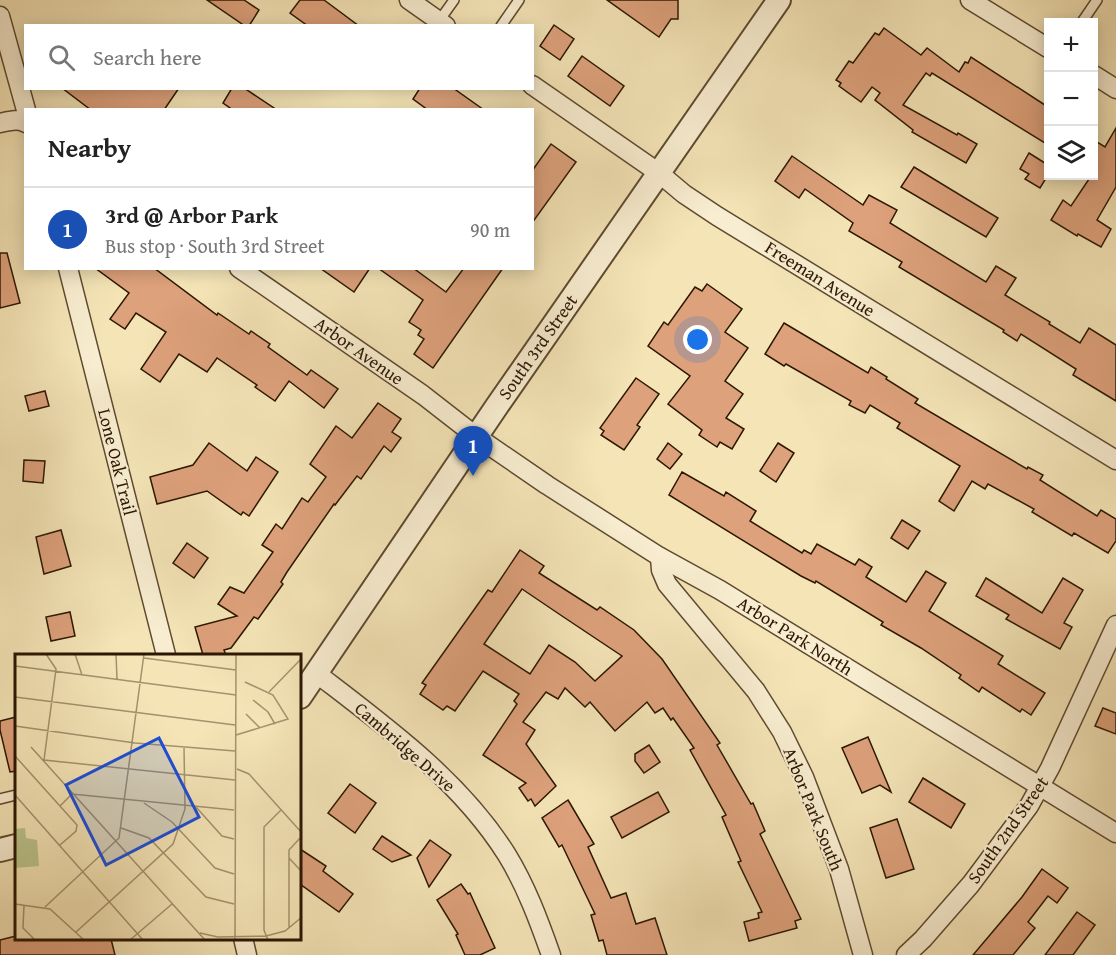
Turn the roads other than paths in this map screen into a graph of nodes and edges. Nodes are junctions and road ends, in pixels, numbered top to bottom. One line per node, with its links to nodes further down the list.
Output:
1 (410, 0): 9 (street)
2 (454, 0): 9 (lane)
3 (519, 0): 10 (lane)
4 (780, 0): 18 (street, South 3rd Street)
5 (970, 0): 11 (street)
6 (1097, 0): 8 (lane)
7 (0, 16): 15 (street)
8 (1085, 18)
9 (443, 23)
10 (502, 24)
11 (1044, 46)
12 (1098, 78): 14 (street)
13 (534, 86): 18 (street, Freeman Avenue)
14 (1116, 89)
15 (25, 108)
16 (24, 122): 17 (street)
17 (0, 123)
18 (659, 173): 21 (street, South 3rd Street); 22 (street, Freeman Avenue)
19 (69, 270): 25 (street, Lone Oak Trail)
20 (242, 270): 21 (street, Arbor Avenue)
21 (477, 437): 23 (street, Arbor Park North); 26 (street, South 3rd Street)
22 (1116, 460)
23 (660, 557): 28 (street, Arbor Park North); 37 (street, Arbor Park South)
24 (1116, 624): 28 (street, South 2nd Street)
25 (166, 654)
26 (316, 673): 27 (street, South 3rd Street); 36 (street, Cambridge Drive)
27 (302, 694)
28 (1040, 787): 31 (street, Arbor Park North); 38 (street, South 2nd Street)
29 (15, 795): 30 (lane)
30 (0, 799)
31 (1116, 833)
32 (15, 846): 33 (street)
33 (0, 850)
34 (243, 940): 35 (street)
35 (247, 955)
36 (551, 955)
37 (863, 955)
38 (906, 955)

